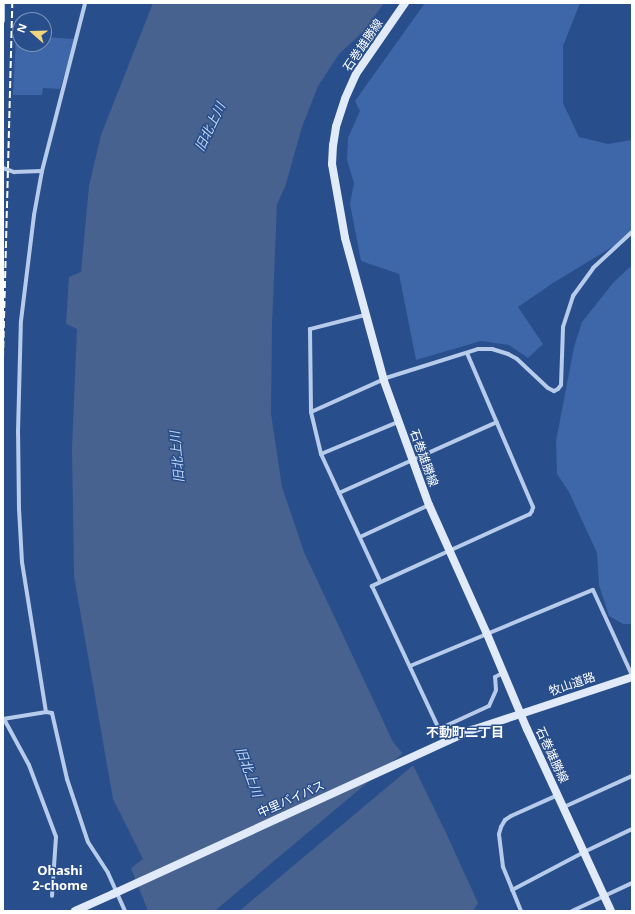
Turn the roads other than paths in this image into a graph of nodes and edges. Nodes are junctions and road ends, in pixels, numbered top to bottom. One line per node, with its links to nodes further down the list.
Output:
1 (3, 3): 4 (street)
2 (85, 3): 7 (street)
3 (405, 3): 9 (main road, 石巻雄勝線)
4 (3, 9): 5 (street)
5 (3, 21)
6 (3, 168): 7 (street)
7 (42, 171): 26 (street)
8 (632, 232): 10 (street)
9 (365, 315): 11 (main road, 石巻雄勝線); 12 (street)
10 (467, 353): 11 (street); 14 (street)
11 (384, 381): 12 (street); 13 (main road, 石巻雄勝線)
12 (311, 412): 15 (street)
13 (398, 422): 15 (street); 16 (main road, 石巻雄勝線)
14 (497, 422): 16 (street); 20 (street)
15 (321, 454): 17 (street)
16 (412, 462): 17 (street); 18 (main road, 石巻雄勝線)
17 (339, 493): 19 (street)
18 (429, 505): 19 (street); 20 (main road, 石巻雄勝線)
19 (360, 537): 21 (street)
20 (450, 551): 21 (street); 22 (main road, 石巻雄勝線)
21 (380, 581): 23 (street)
22 (487, 634): 23 (street); 24 (main road, 石巻雄勝線); 25 (street)
23 (410, 666): 24 (street)
24 (503, 673): 27 (main road, 石巻雄勝線)
25 (632, 676): 27 (main road, 牧山道路)
26 (46, 712): 28 (street); 39 (street)
27 (520, 714): 30 (main road, 石巻雄勝線); 38 (main road, 中里バイパス, bridge)
28 (4, 719): 36 (street)
29 (632, 776): 31 (street)
30 (558, 795): 31 (main road, 石巻雄勝線); 35 (street)
31 (564, 807): 33 (main road, 石巻雄勝線)
32 (632, 829): 33 (street)
33 (584, 852): 35 (street); 37 (main road, 石巻雄勝線)
34 (632, 884): 37 (street)
35 (512, 890): 40 (street)
36 (52, 896)
37 (604, 896): 41 (street); 42 (main road, 石巻雄勝線)
38 (75, 911)
39 (125, 911)
40 (522, 911)
41 (572, 911)
42 (610, 911)

